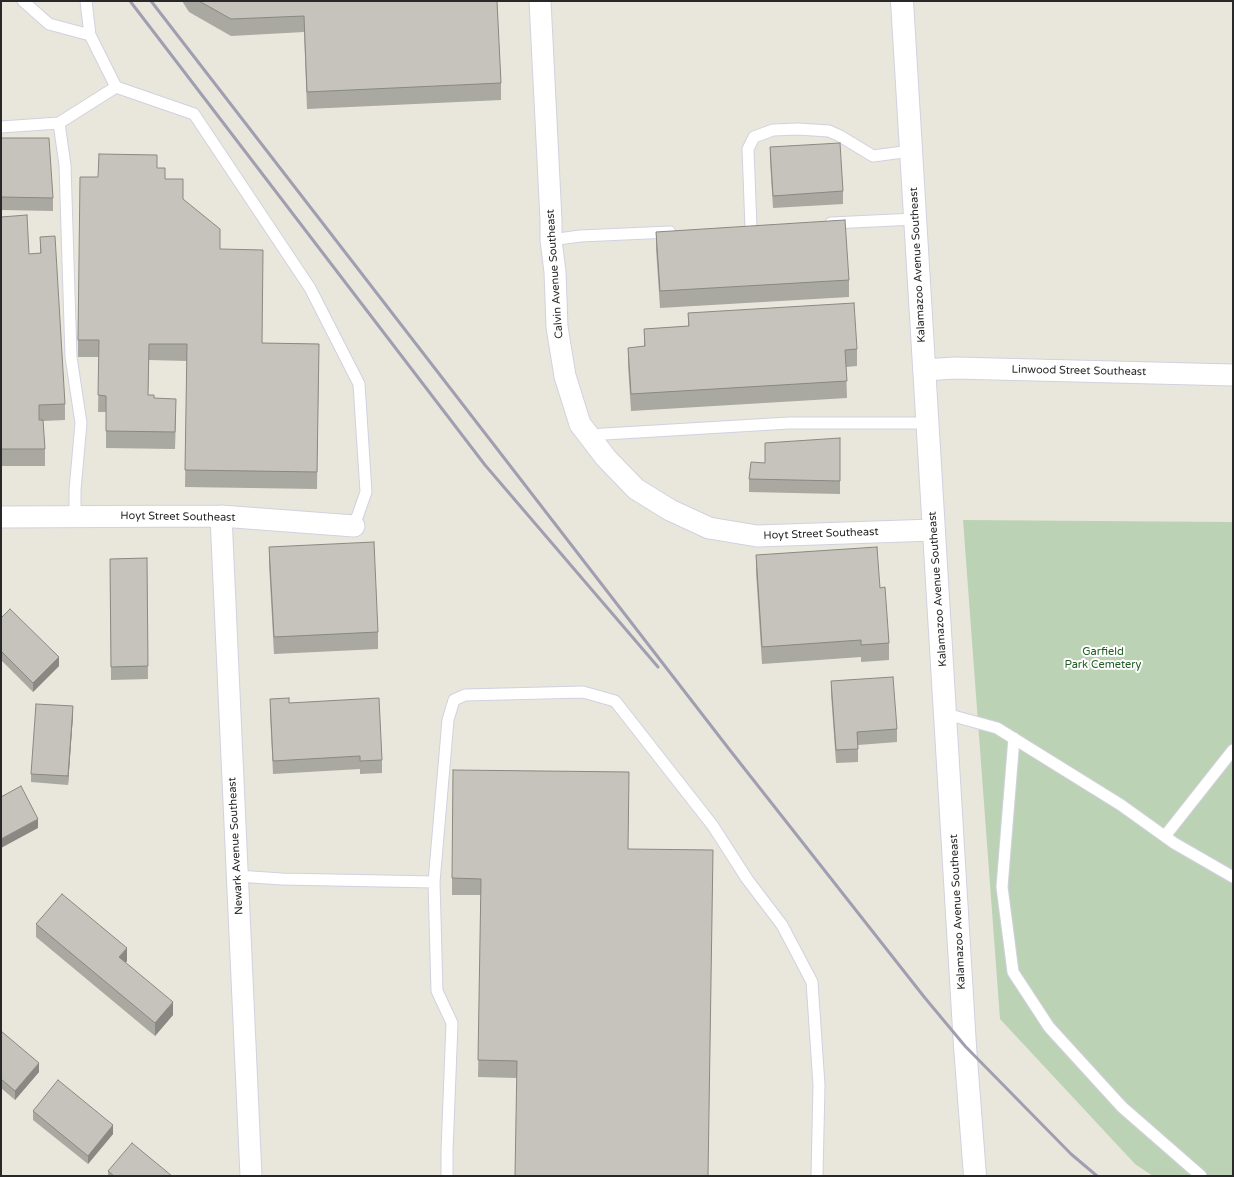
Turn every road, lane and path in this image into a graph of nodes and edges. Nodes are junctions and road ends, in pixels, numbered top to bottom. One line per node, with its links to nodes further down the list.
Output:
1 (23, 1): 5 (lane)
2 (86, 1): 5 (lane)
3 (540, 1): 14 (street, Calvin Avenue Southeast)
4 (902, 1): 9 (main road, Kalamazoo Avenue Southeast)
5 (90, 35): 6 (lane)
6 (116, 88): 7 (lane); 22 (lane)
7 (59, 123): 8 (lane); 19 (lane)
8 (1, 127)
9 (911, 151): 10 (main road, Kalamazoo Avenue Southeast); 12 (lane)
10 (915, 219): 11 (lane); 15 (main road, Kalamazoo Avenue Southeast)
11 (822, 224)
12 (751, 228)
13 (681, 231): 14 (lane)
14 (551, 240): 18 (street, Calvin Avenue Southeast)
15 (924, 370): 16 (street, Linwood Street Southeast); 17 (main road, Kalamazoo Avenue Southeast)
16 (1233, 375)
17 (928, 423): 18 (lane); 24 (main road, Kalamazoo Avenue Southeast)
18 (588, 435): 23 (street, Calvin Avenue Southeast)
19 (75, 516): 20 (street, Hoyt Street Southeast); 21 (street, Hoyt Street Southeast)
20 (221, 516): 22 (street, Hoyt Street Southeast); 29 (street, Newark Avenue Southeast)
21 (1, 517)
22 (354, 526)
23 (709, 528): 24 (street, Hoyt Street Southeast)
24 (934, 530): 25 (main road, Kalamazoo Avenue Southeast)
25 (946, 714): 26 (lane); 35 (main road, Kalamazoo Avenue Southeast)
26 (1014, 738): 28 (lane); 36 (lane)
27 (1233, 750): 28 (lane)
28 (1165, 836): 30 (lane)
29 (237, 876): 31 (lane); 32 (street, Newark Avenue Southeast)
30 (1233, 877)
31 (434, 882): 33 (lane); 34 (lane)
32 (251, 1176)
33 (447, 1176)
34 (817, 1176)
35 (975, 1176)
36 (1201, 1176)

